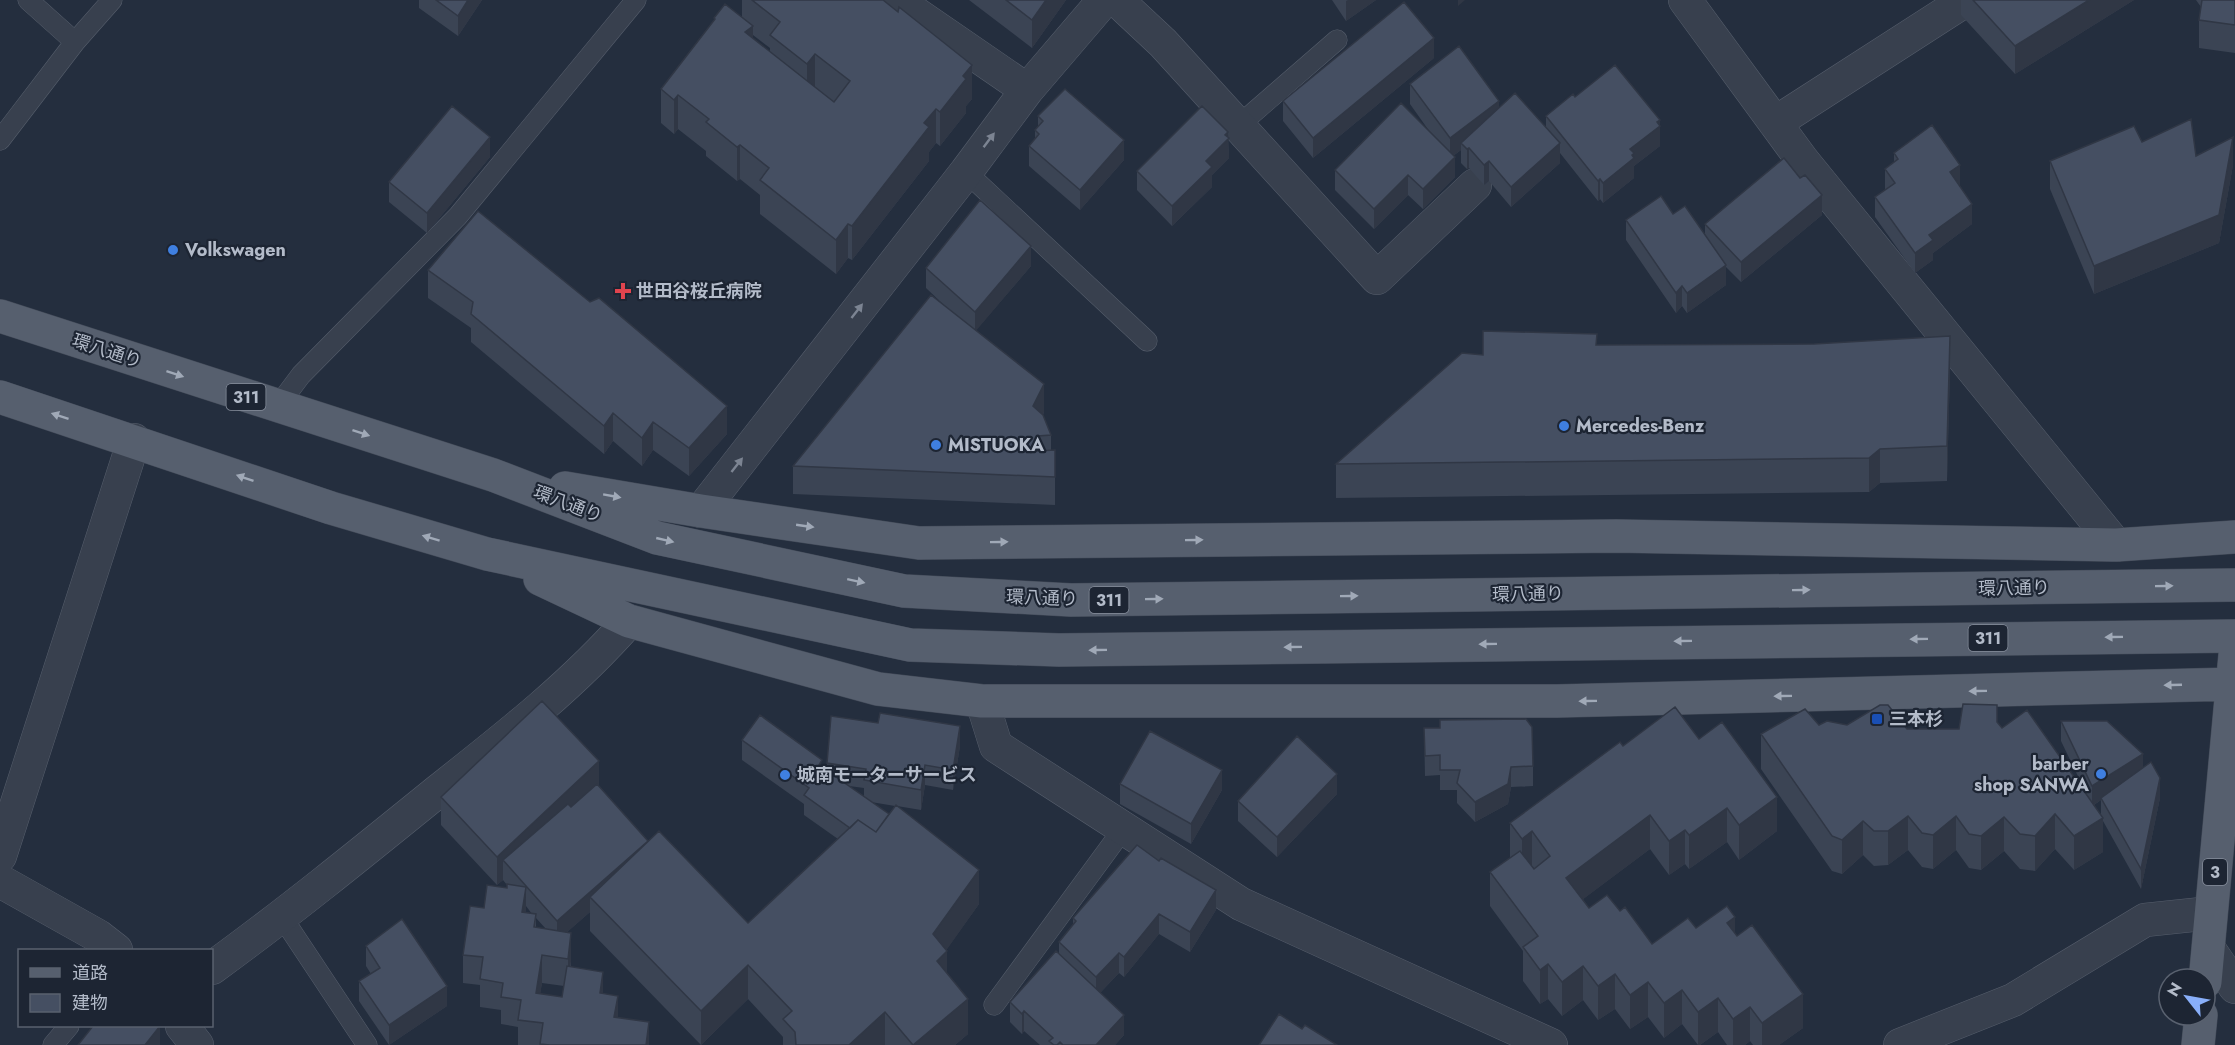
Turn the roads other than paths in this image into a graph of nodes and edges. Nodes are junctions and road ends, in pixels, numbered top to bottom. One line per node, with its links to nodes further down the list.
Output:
1 (28, 0): 10 (lane)
2 (112, 0): 10 (lane)
3 (636, 0): 20 (lane)
4 (896, 0): 11 (street)
5 (1104, 0): 11 (street)
6 (1117, 0): 13 (street)
7 (1685, 0): 12 (street)
8 (1966, 0): 12 (street)
9 (1337, 40): 13 (lane)
10 (75, 42): 14 (lane)
11 (1027, 90): 15 (street, one-way to 11)
12 (1775, 123): 25 (street)
13 (1238, 126): 16 (street)
14 (0, 140)
15 (966, 172): 18 (lane); 23 (street, one-way to 15)
16 (1475, 185)
17 (0, 316): 20 (main road, 環八通り / 311, one-way to 20)
18 (1147, 341)
19 (0, 397): 21 (main road, 311, one-way to 19)
20 (277, 407): 22 (main road, 環八通り / 311, one-way to 22)
21 (134, 440): 26 (main road, 311, one-way to 21); 33 (street)
22 (492, 475): 23 (main road, one-way to 23); 27 (main road, 環八通り / 311, one-way to 27)
23 (701, 511): 25 (main road, one-way to 25)
24 (2235, 537): 25 (main road)
25 (2116, 545)
26 (487, 554): 28 (main road); 29 (main road, 311, one-way to 26)
27 (2235, 585)
28 (629, 621): 31 (main road); 36 (street)
29 (2235, 636)
30 (2234, 674): 31 (main road, one-way to 31); 35 (main road, 3)
31 (982, 701): 32 (street)
32 (1124, 828): 42 (lane); 49 (street)
33 (0, 856)
34 (0, 881): 37 (street)
35 (2211, 913): 38 (main road, 3); 50 (street)
36 (282, 917): 39 (street); 48 (lane)
37 (114, 949)
38 (2209, 949): 40 (main road, 3); 41 (street)
39 (213, 967)
40 (2207, 967)
41 (2235, 987)
42 (994, 1005)
43 (68, 1027): 46 (lane)
44 (183, 1027): 47 (street)
45 (2200, 1027): 51 (main road)
46 (53, 1045)
47 (197, 1045)
48 (367, 1045)
49 (1551, 1045)
50 (1900, 1045)
51 (2198, 1045)

